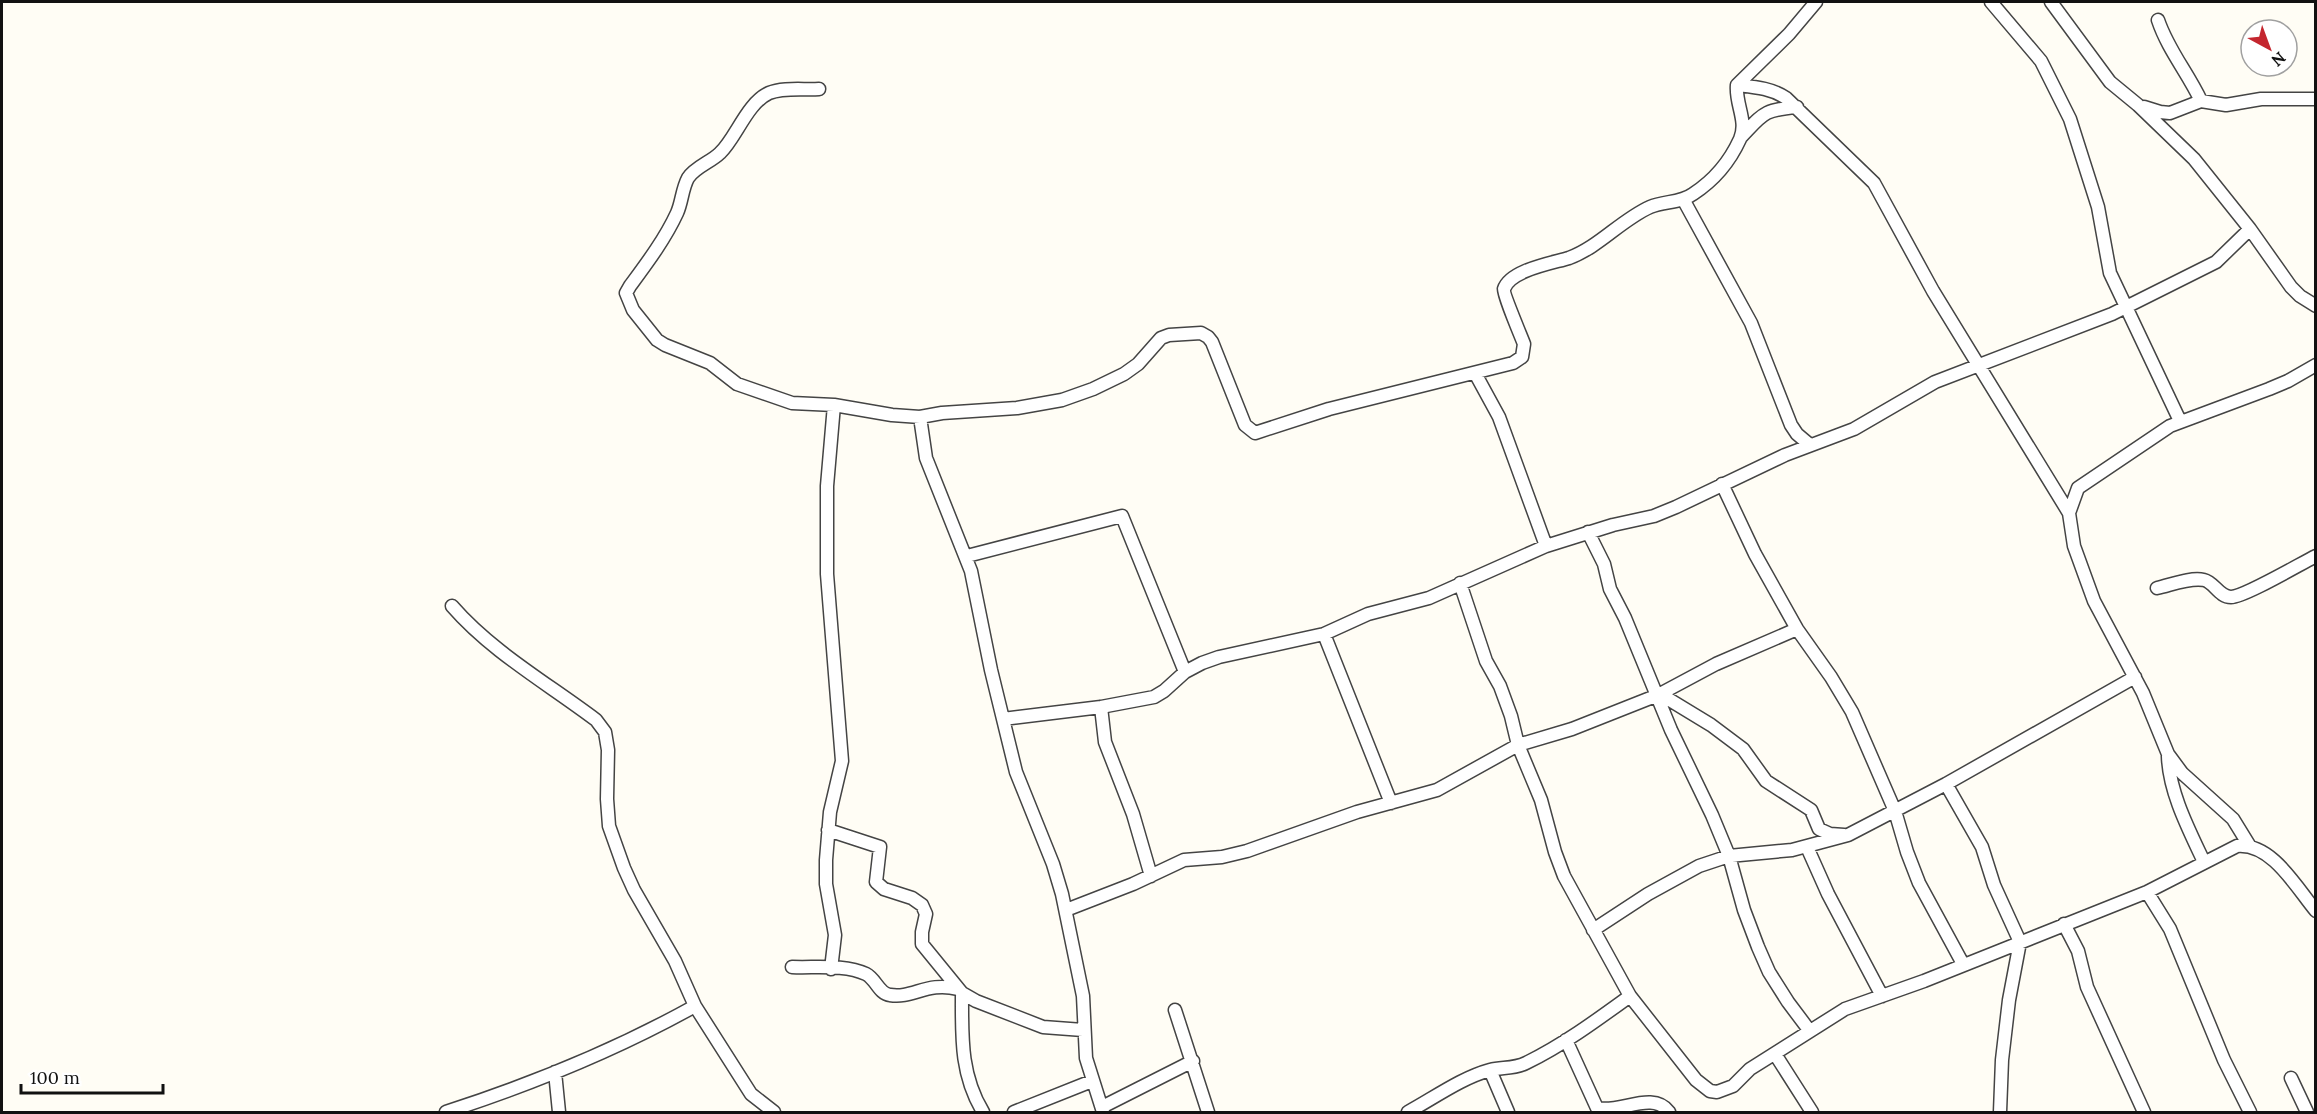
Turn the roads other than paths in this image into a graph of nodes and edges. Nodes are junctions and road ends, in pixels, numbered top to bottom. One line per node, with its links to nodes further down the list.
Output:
1 (1816, 2): 5 (street)
2 (1991, 2): 14 (street)
3 (2050, 2): 9 (street)
4 (2158, 20): 8 (street)
5 (1737, 86): 10 (street); 11 (street)
6 (819, 89): 19 (street)
7 (2316, 99): 8 (street)
8 (2200, 101): 9 (street)
9 (2138, 105): 13 (street)
10 (1797, 107): 11 (street); 17 (street)
11 (1741, 137): 12 (street)
12 (1683, 199): 18 (street); 22 (street)
13 (2250, 229): 14 (street); 15 (street)
14 (2125, 306): 17 (street); 21 (street)
15 (2316, 306)
16 (2316, 365): 21 (street)
17 (1978, 367): 22 (street); 24 (street)
18 (1475, 374): 20 (street); 26 (street)
19 (834, 405): 20 (street); 44 (street)
20 (920, 417): 27 (street)
21 (2180, 421): 24 (street)
22 (1810, 445): 23 (street)
23 (1722, 484): 25 (street); 32 (street)
24 (2069, 513): 35 (street)
25 (1588, 532): 26 (street); 36 (street)
26 (1546, 546): 29 (street)
27 (967, 556): 34 (street); 38 (street)
28 (2316, 556): 30 (street)
29 (1460, 583): 33 (street); 39 (street)
30 (2157, 588)
31 (452, 606): 63 (street)
32 (1797, 629): 36 (street); 43 (street)
33 (1324, 634): 34 (street); 42 (street)
34 (1185, 672): 37 (street)
35 (2135, 677): 40 (street); 41 (street)
36 (1659, 695): 39 (street); 45 (street); 48 (street)
37 (1101, 707): 38 (street); 50 (street)
38 (1003, 719): 52 (street)
39 (1518, 745): 42 (street); 55 (street)
40 (2168, 753): 46 (street); 49 (street)
41 (1946, 784): 43 (street); 56 (street)
42 (1391, 802): 50 (street)
43 (1895, 811): 45 (street); 57 (street)
44 (828, 830): 59 (street); 60 (street)
45 (1848, 835): 47 (street)
46 (2249, 845): 49 (street); 53 (street)
47 (1807, 847): 48 (street); 62 (street)
48 (1729, 856): 55 (street); 66 (street)
49 (2204, 862): 51 (street)
50 (1151, 876): 52 (street)
51 (2147, 892): 54 (street); 87 (street)
52 (1066, 910): 65 (street)
53 (2316, 911)
54 (2064, 924): 56 (street); 86 (street)
55 (1593, 930): 61 (street)
56 (2020, 942): 57 (street); 85 (street)
57 (1963, 964): 62 (street)
58 (792, 967): 59 (street)
59 (831, 969): 60 (street)
60 (960, 991): 65 (street); 78 (street)
61 (1630, 996): 67 (street); 68 (street)
62 (1882, 996): 66 (street)
63 (695, 1006): 71 (street); 77 (street)
64 (1175, 1010): 69 (street)
65 (1083, 1030): 73 (street)
66 (1809, 1030): 68 (street)
67 (1566, 1040): 70 (street); 83 (street)
68 (1775, 1054): 84 (street)
69 (1193, 1061): 74 (street); 80 (street)
70 (1490, 1070): 81 (street); 82 (street)
71 (555, 1072): 75 (street); 76 (street)
72 (2291, 1078): 88 (street)
73 (1092, 1081): 74 (street); 79 (street)
74 (1103, 1110)
75 (446, 1113)
76 (559, 1113)
77 (774, 1113)
78 (983, 1113)
79 (1014, 1113)
80 (1208, 1113)
81 (1408, 1113)
82 (1508, 1113)
83 (1669, 1113)
84 (1812, 1113)
85 (2000, 1113)
86 (2144, 1113)
87 (2250, 1113)
88 (2307, 1113)

